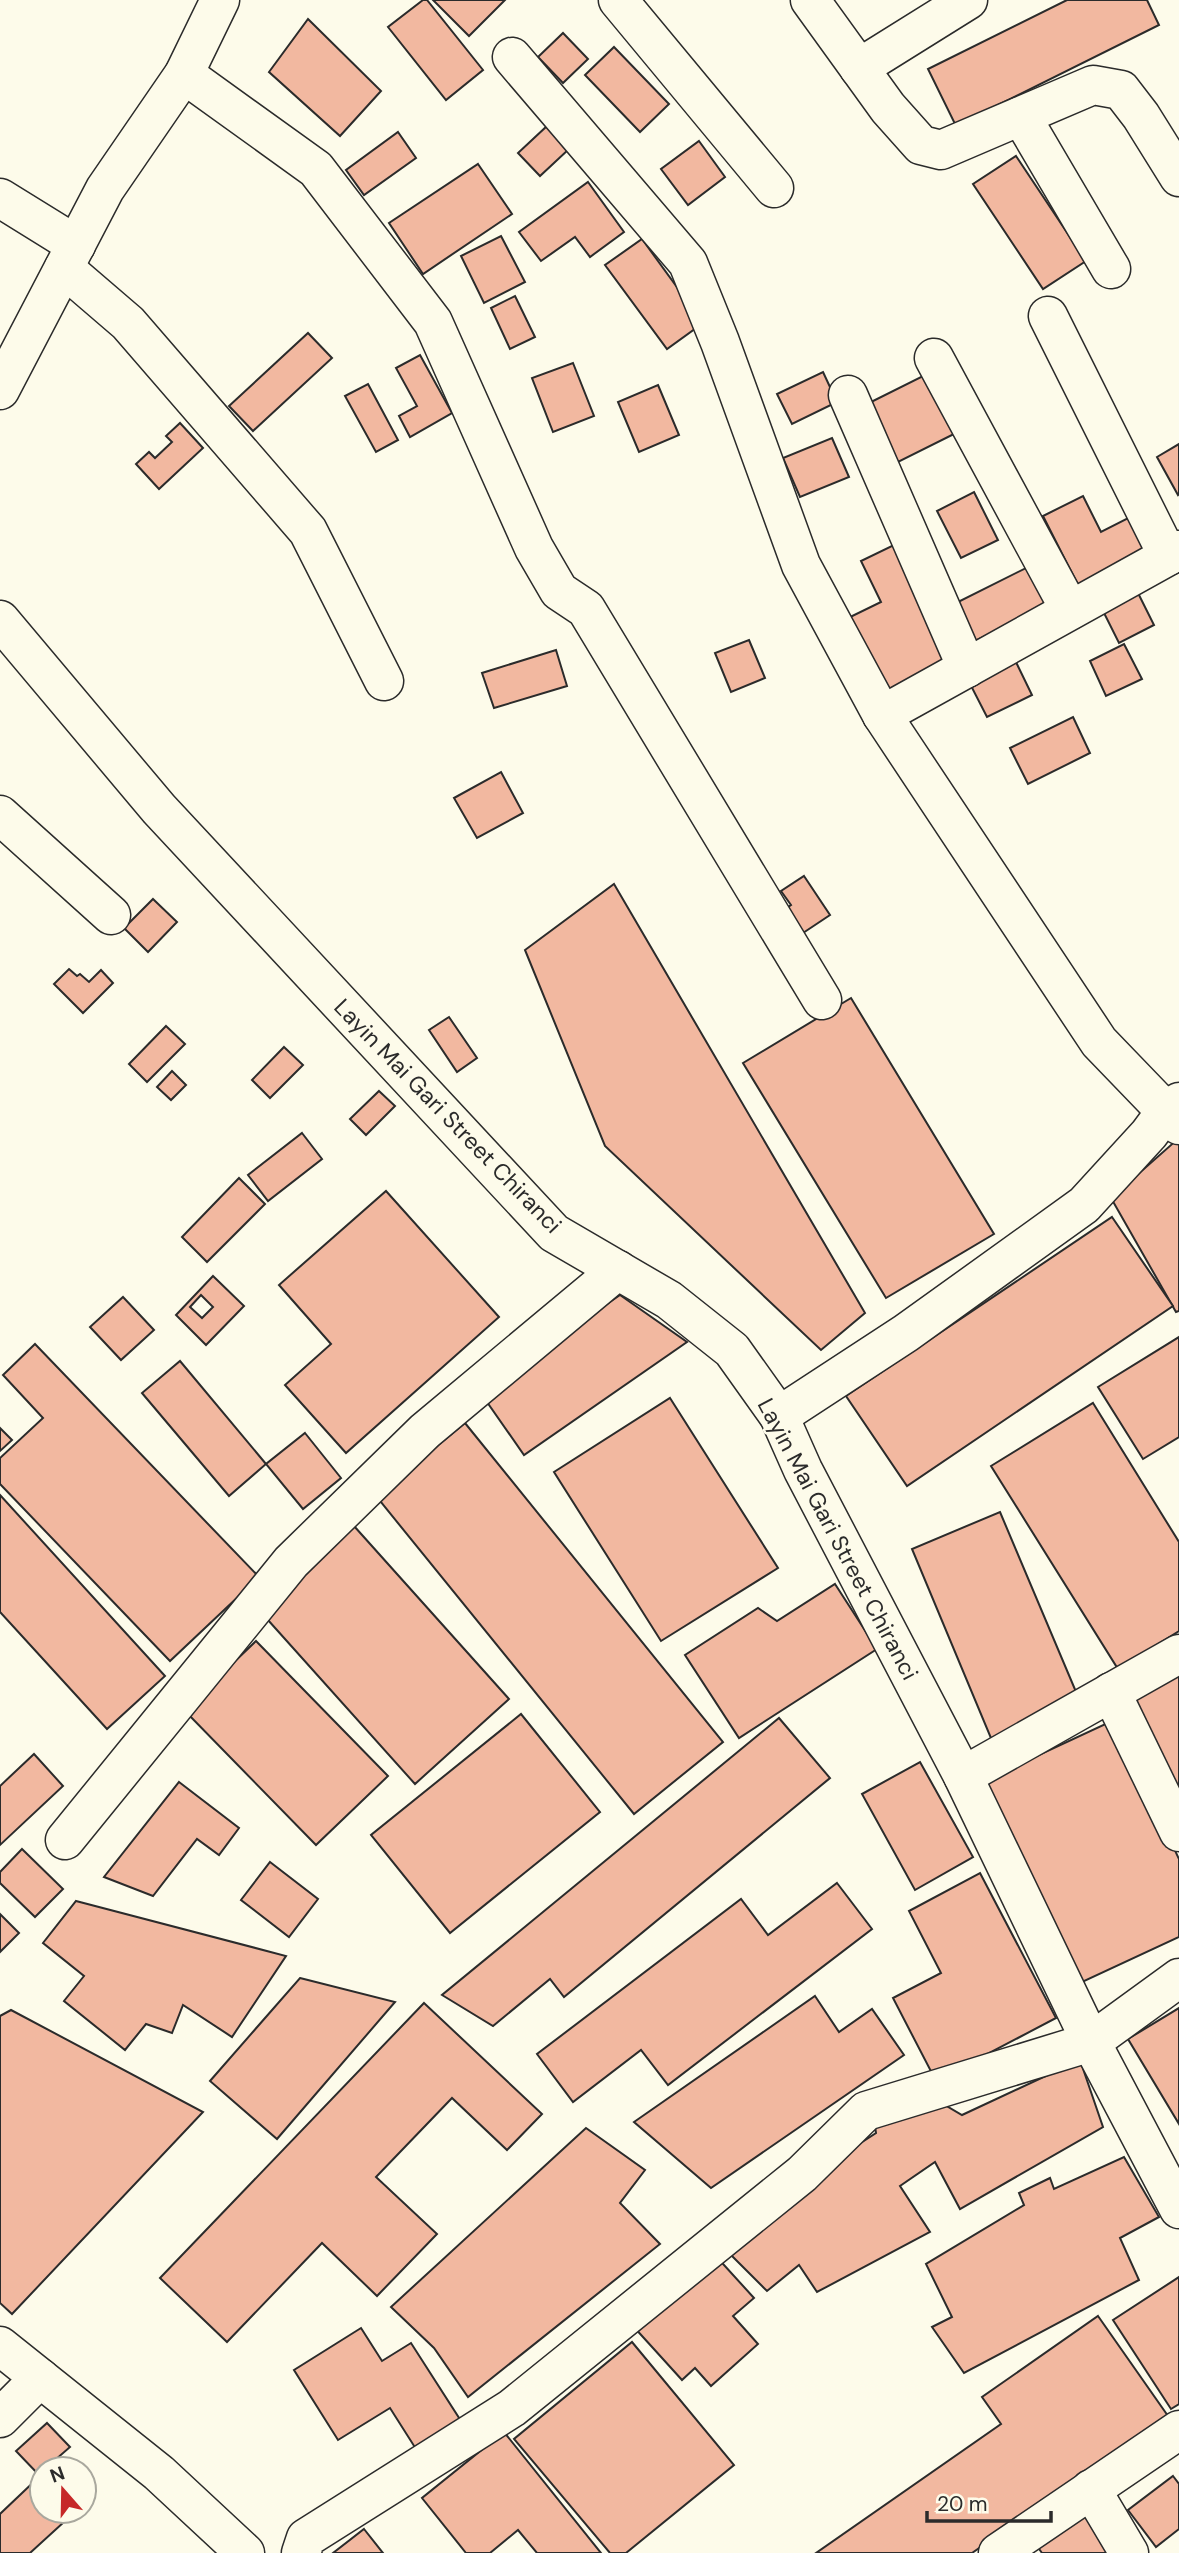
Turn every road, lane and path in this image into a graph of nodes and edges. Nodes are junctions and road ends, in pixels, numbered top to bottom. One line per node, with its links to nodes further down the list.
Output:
1 (220, 0): 7 (street)
2 (618, 0): 10 (street)
3 (810, 0): 6 (street)
4 (968, 0): 6 (street)
5 (512, 57): 23 (street)
6 (859, 68): 8 (street)
7 (184, 74): 12 (street); 26 (street)
8 (1021, 116): 9 (street); 13 (street)
9 (1179, 177)
10 (774, 188)
11 (0, 198): 12 (street)
12 (70, 257): 16 (street); 22 (street)
13 (1111, 269)
14 (1048, 316): 18 (street)
15 (934, 358): 19 (street)
16 (0, 390)
17 (848, 395): 21 (street)
18 (1174, 553): 19 (street)
19 (1070, 610): 21 (street)
20 (0, 620): 28 (street, Layin Mai Gari Street Chiranci)
21 (967, 667): 23 (street)
22 (384, 681)
23 (882, 715): 27 (street)
24 (0, 815): 25 (street)
25 (111, 915)
26 (822, 1000)
27 (1175, 1113): 29 (street)
28 (618, 1270): 29 (street, Layin Mai Gari Street Chiranci); 34 (street)
29 (779, 1416): 32 (street, Layin Mai Gari Street Chiranci)
30 (1179, 1654): 31 (street)
31 (1111, 1692): 32 (street); 33 (street)
32 (962, 1776): 36 (street, Layin Mai Gari Street Chiranci)
33 (1179, 1832)
34 (65, 1840)
35 (1179, 1978): 36 (street)
36 (1091, 2042): 37 (street, Layin Mai Gari Street Chiranci); 44 (street)
37 (1179, 2209)
38 (0, 2346): 39 (street)
39 (40, 2378): 40 (street); 43 (street)
40 (0, 2418)
41 (1179, 2430): 42 (street)
42 (1091, 2489): 45 (street); 46 (street)
43 (245, 2553)
44 (301, 2553)
45 (998, 2553)
46 (1129, 2553)

